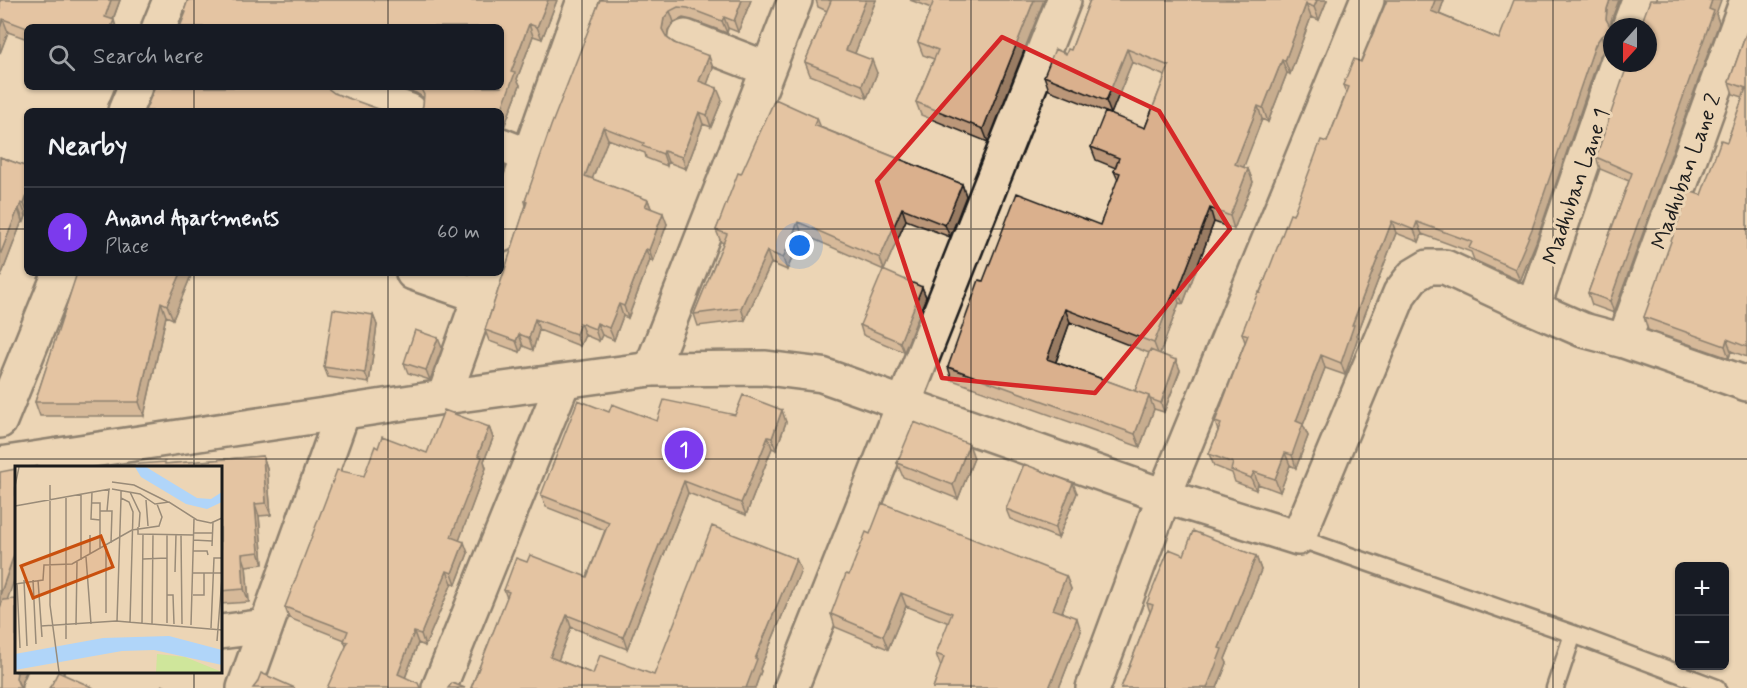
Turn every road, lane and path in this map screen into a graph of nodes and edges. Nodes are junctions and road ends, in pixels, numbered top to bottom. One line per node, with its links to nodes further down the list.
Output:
1 (170, 0): 9 (street)
2 (584, 0): 17 (street)
3 (795, 0): 11 (street)
4 (1064, 0): 28 (street)
5 (1367, 0): 33 (street)
6 (1639, 0): 8 (street)
7 (1747, 0): 23 (street, Madhuban Lane 2)
8 (1632, 18)
9 (160, 24)
10 (685, 37): 11 (street)
11 (768, 69): 24 (street)
12 (1614, 72): 22 (street, Madhuban Lane 1)
13 (134, 90): 15 (street)
14 (353, 90): 16 (street)
15 (126, 108)
16 (402, 108)
17 (515, 150): 18 (street)
18 (504, 218)
19 (59, 276): 30 (street)
20 (432, 276): 21 (street)
21 (484, 284): 27 (street)
22 (1533, 309): 23 (street); 34 (street)
23 (1624, 341): 26 (street)
24 (651, 369): 25 (street); 28 (street)
25 (563, 382): 27 (street); 41 (street)
26 (1747, 384)
27 (444, 397): 29 (street)
28 (904, 404): 33 (street); 42 (street)
29 (343, 412): 31 (street); 35 (street)
30 (0, 421)
31 (104, 457): 32 (street)
32 (0, 464)
33 (1164, 496): 34 (street); 43 (street)
34 (1298, 538): 37 (lane)
35 (266, 626): 36 (street); 40 (street)
36 (222, 632)
37 (1573, 634): 44 (lane); 45 (lane)
38 (46, 673): 39 (street)
39 (39, 688)
40 (244, 688)
41 (439, 688)
42 (790, 688)
43 (1093, 688)
44 (1555, 688)
45 (1717, 688)

